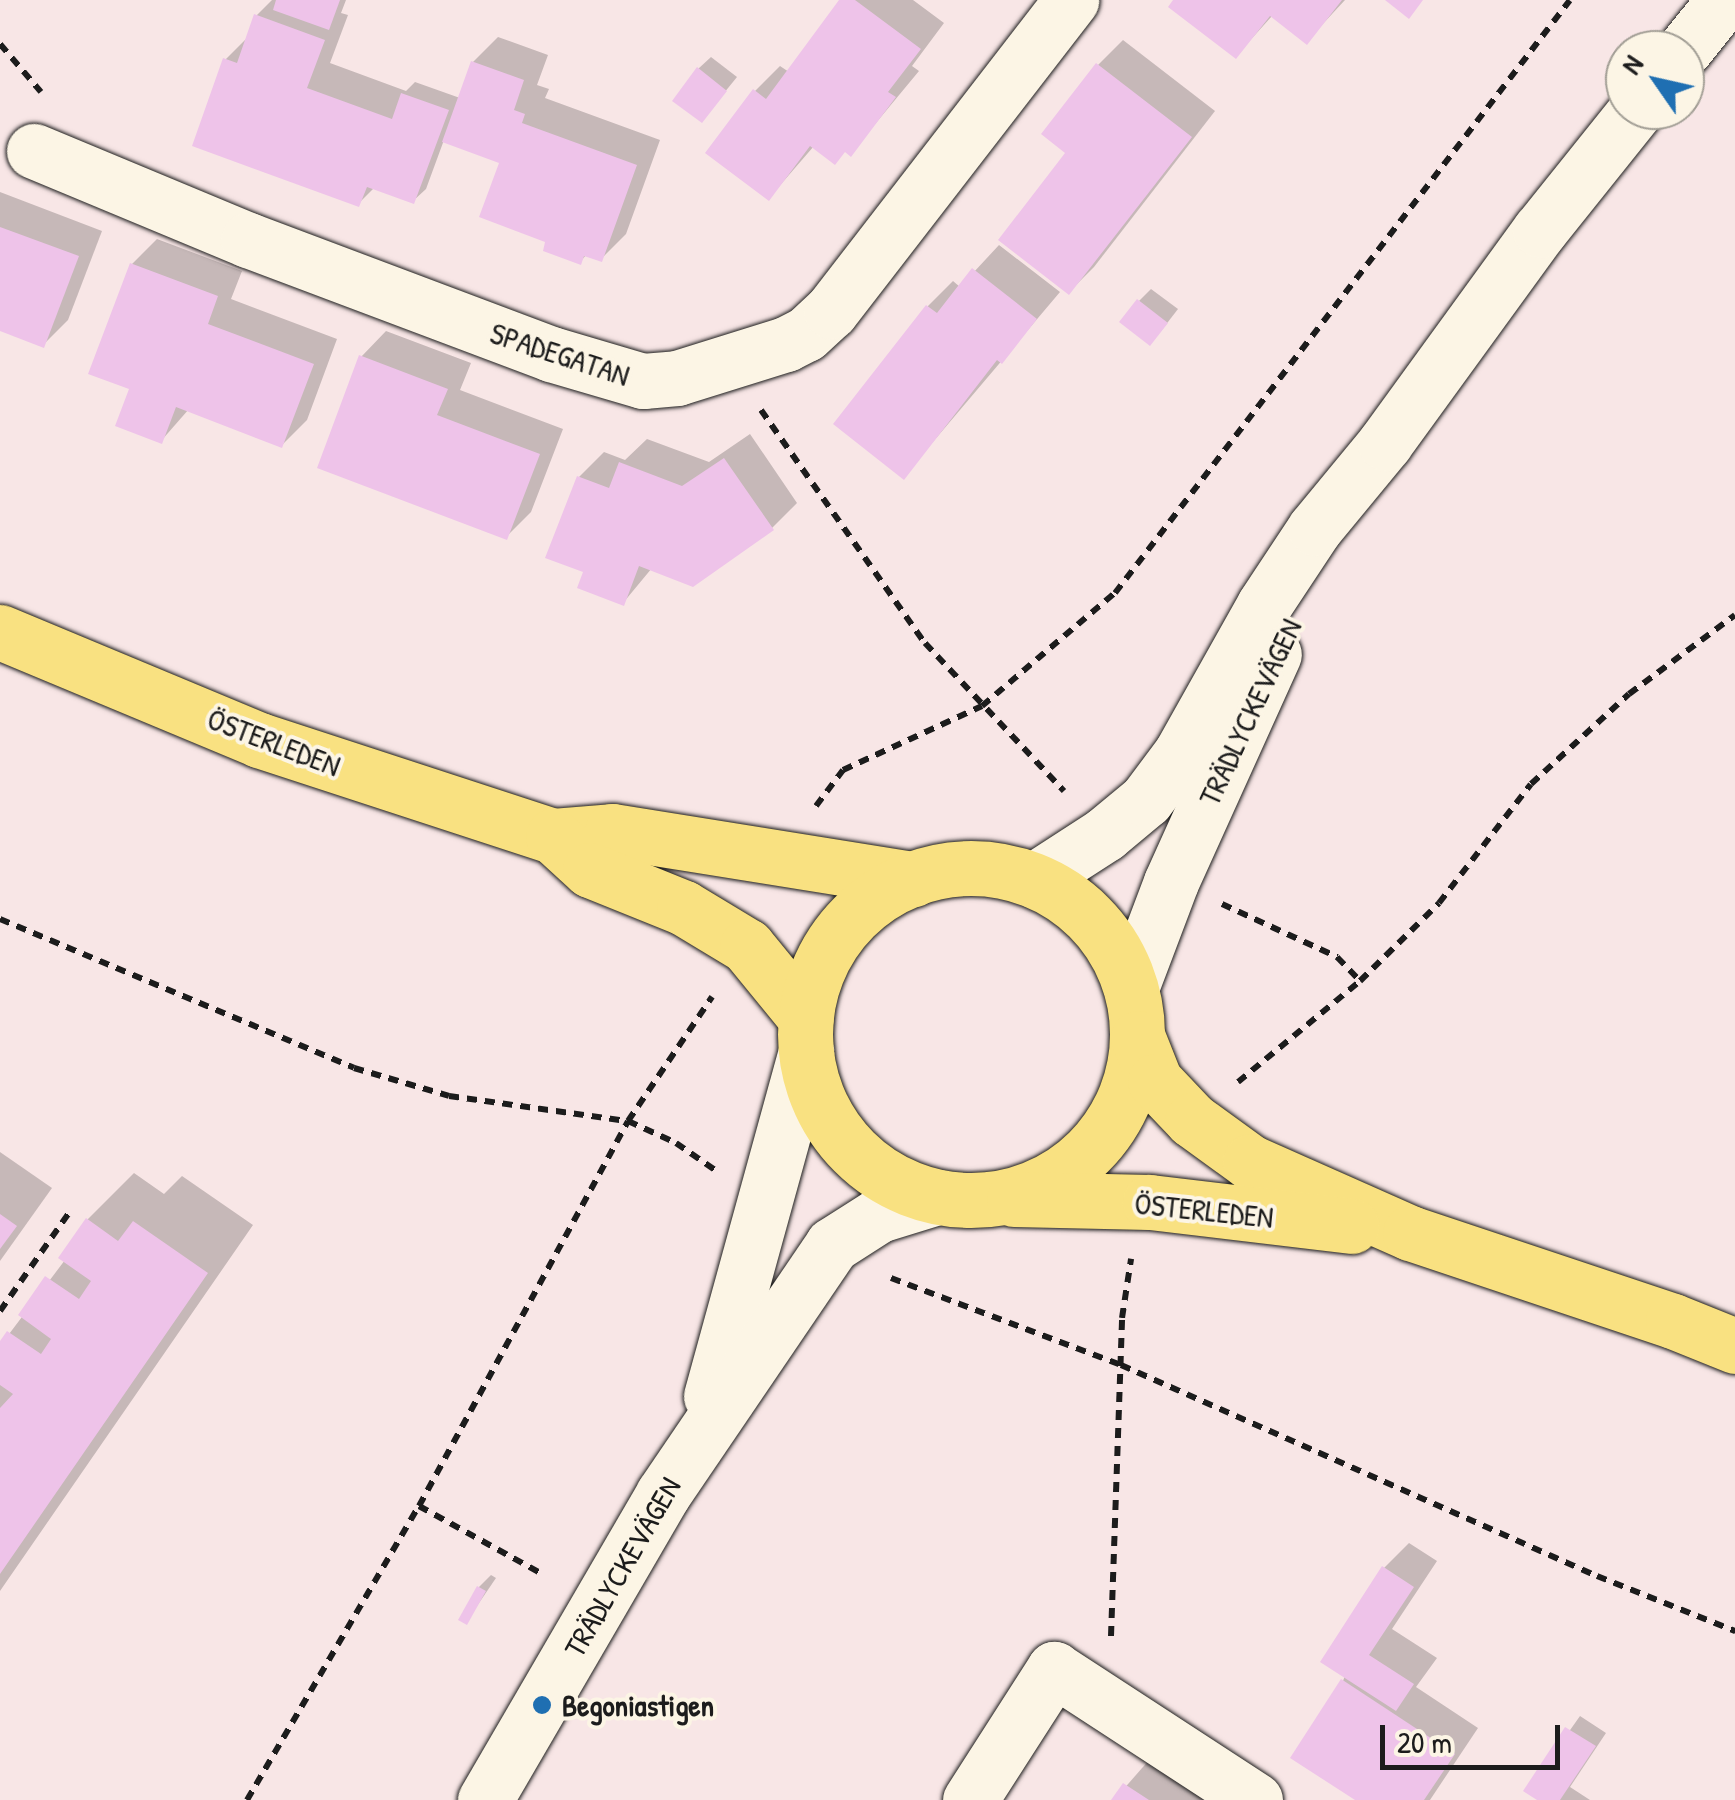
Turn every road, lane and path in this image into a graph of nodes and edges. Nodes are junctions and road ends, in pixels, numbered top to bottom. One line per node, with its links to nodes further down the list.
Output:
1 (1071, 0): 6 (street, SPADEGATAN)
2 (1570, 0): 10 (path)
3 (1724, 0): 4 (street)
4 (1700, 30)
5 (1620, 130): 7 (street, TRÄDLYCKEVÄGEN)
6 (34, 152)
7 (1385, 444): 12 (street, TRÄDLYCKEVÄGEN); 15 (street, TRÄDLYCKEVÄGEN)
8 (0, 632): 9 (main road, ÖSTERLEDEN)
9 (553, 836): 10 (main road, ÖSTERLEDEN); 13 (main road, ÖSTERLEDEN)
10 (792, 856): 11 (main road, ÖSTERLEDEN)
11 (913, 879): 12 (main road, TRÄDLYCKEVÄGEN); 16 (main road, TRÄDLYCKEVÄGEN)
12 (1034, 880): 15 (main road, TRÄDLYCKEVÄGEN)
13 (746, 946): 16 (main road, ÖSTERLEDEN); 26 (path)
14 (1360, 980): 17 (path)
15 (1134, 1013): 17 (main road, ÖSTERLEDEN); 19 (main road, TRÄDLYCKEVÄGEN)
16 (806, 1035): 18 (main road, TRÄDLYCKEVÄGEN); 25 (street, TRÄDLYCKEVÄGEN)
17 (1192, 1120): 22 (main road, ÖSTERLEDEN)
18 (937, 1197): 19 (main road, TRÄDLYCKEVÄGEN); 25 (street, TRÄDLYCKEVÄGEN)
19 (998, 1199): 20 (main road, ÖSTERLEDEN)
20 (1150, 1202): 22 (main road, ÖSTERLEDEN); 28 (path)
21 (71, 1210): 23 (path)
22 (1410, 1233): 24 (main road, ÖSTERLEDEN)
23 (0, 1311)
24 (1735, 1346)
25 (699, 1438): 30 (street, TRÄDLYCKEVÄGEN)
26 (419, 1506): 27 (path); 29 (path)
27 (544, 1574)
28 (1117, 1710): 31 (street); 32 (street)
29 (247, 1800)
30 (485, 1800)
31 (970, 1800)
32 (1255, 1800)

